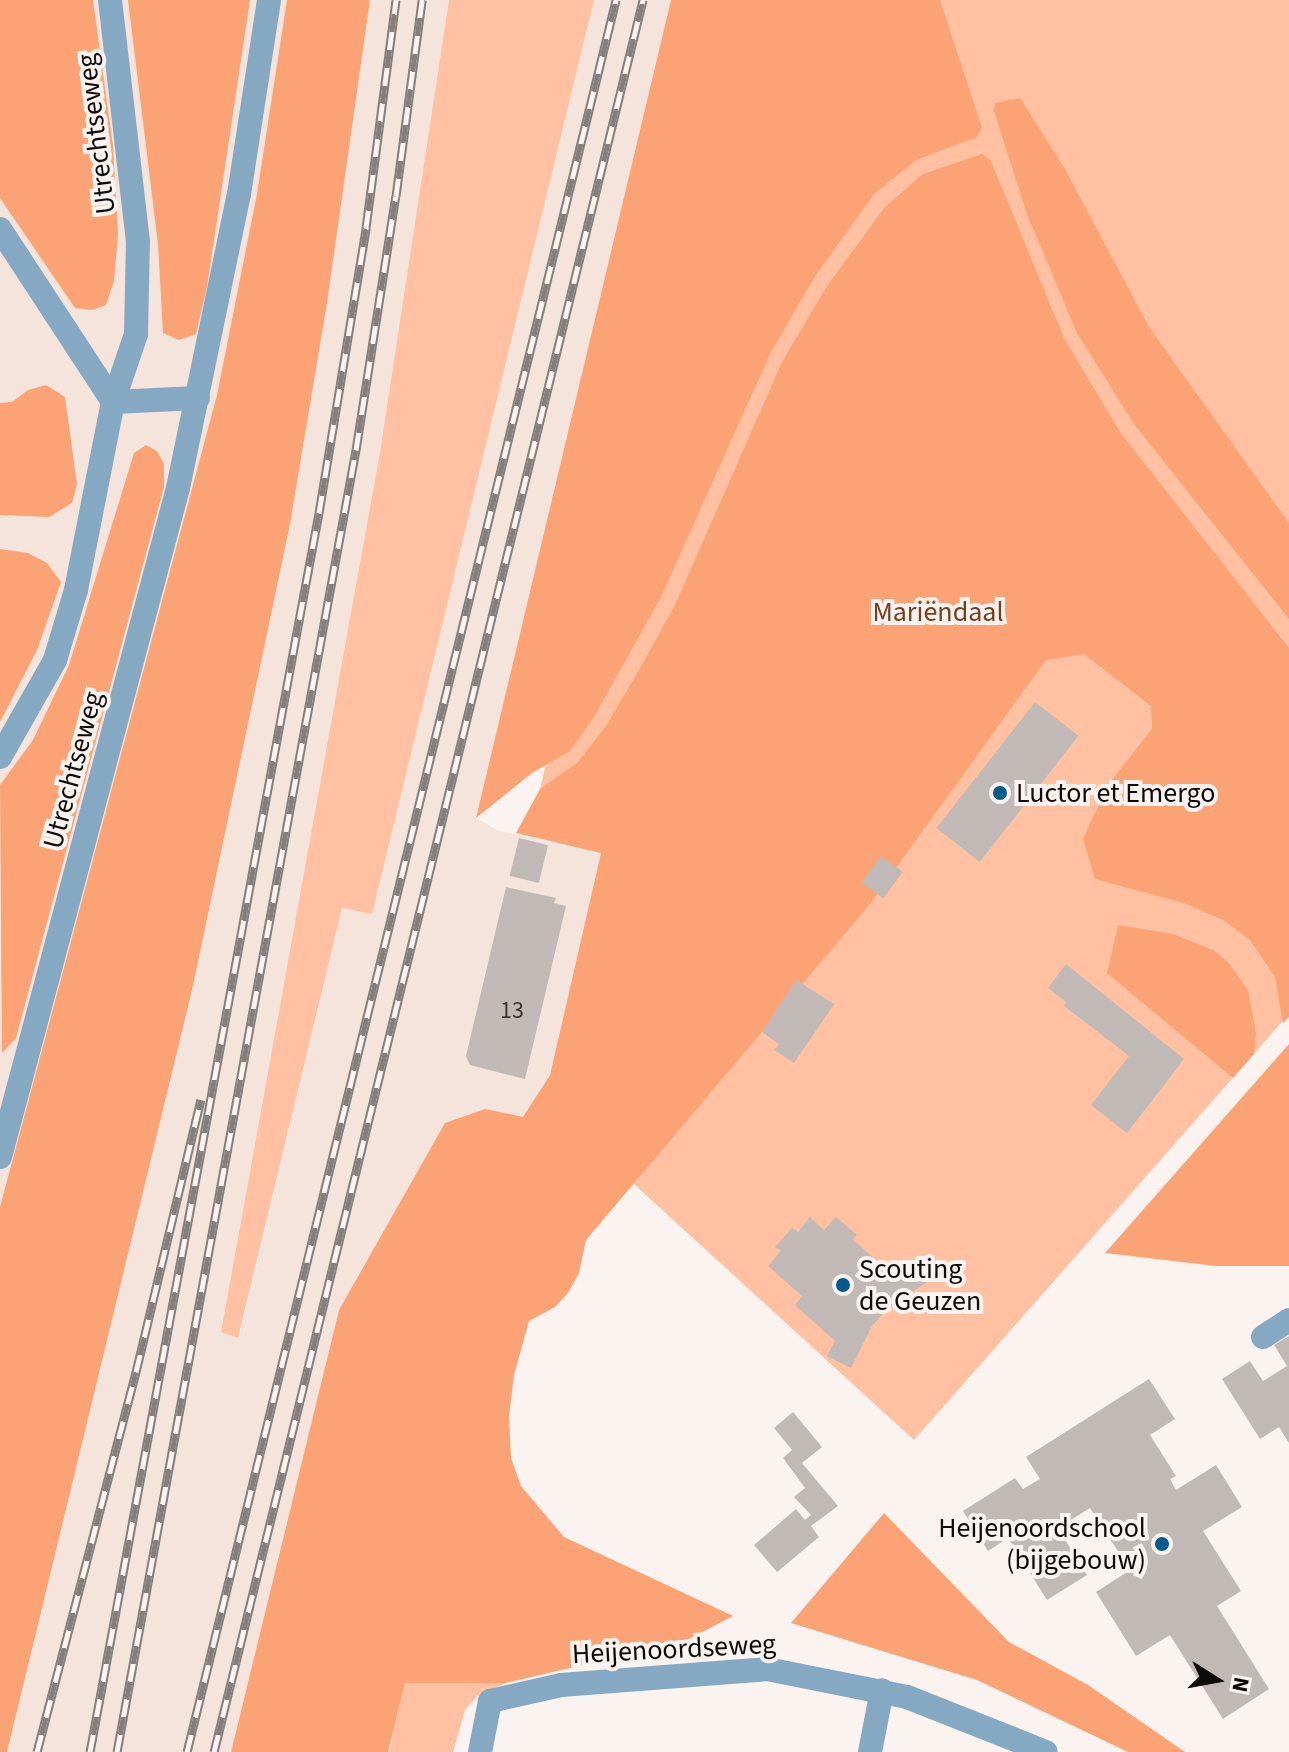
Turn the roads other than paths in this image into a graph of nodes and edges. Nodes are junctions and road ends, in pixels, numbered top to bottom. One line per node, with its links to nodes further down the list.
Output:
1 (110, 0): 5 (street, Utrechtseweg)
2 (269, 0): 4 (street, Utrechtseweg)
3 (0, 229): 5 (street)
4 (198, 398): 5 (street); 7 (street, Utrechtseweg)
5 (113, 402): 6 (street, Utrechtseweg)
6 (0, 757)
7 (10, 1072): 8 (street, Utrechtseweg)
8 (0, 1157)
9 (1289, 1320): 10 (street)
10 (1263, 1337)
11 (882, 1690): 12 (street, Heijenoordseweg); 13 (street); 14 (street, Heijenoordseweg)
12 (480, 1752)
13 (870, 1752)
14 (1046, 1752)

